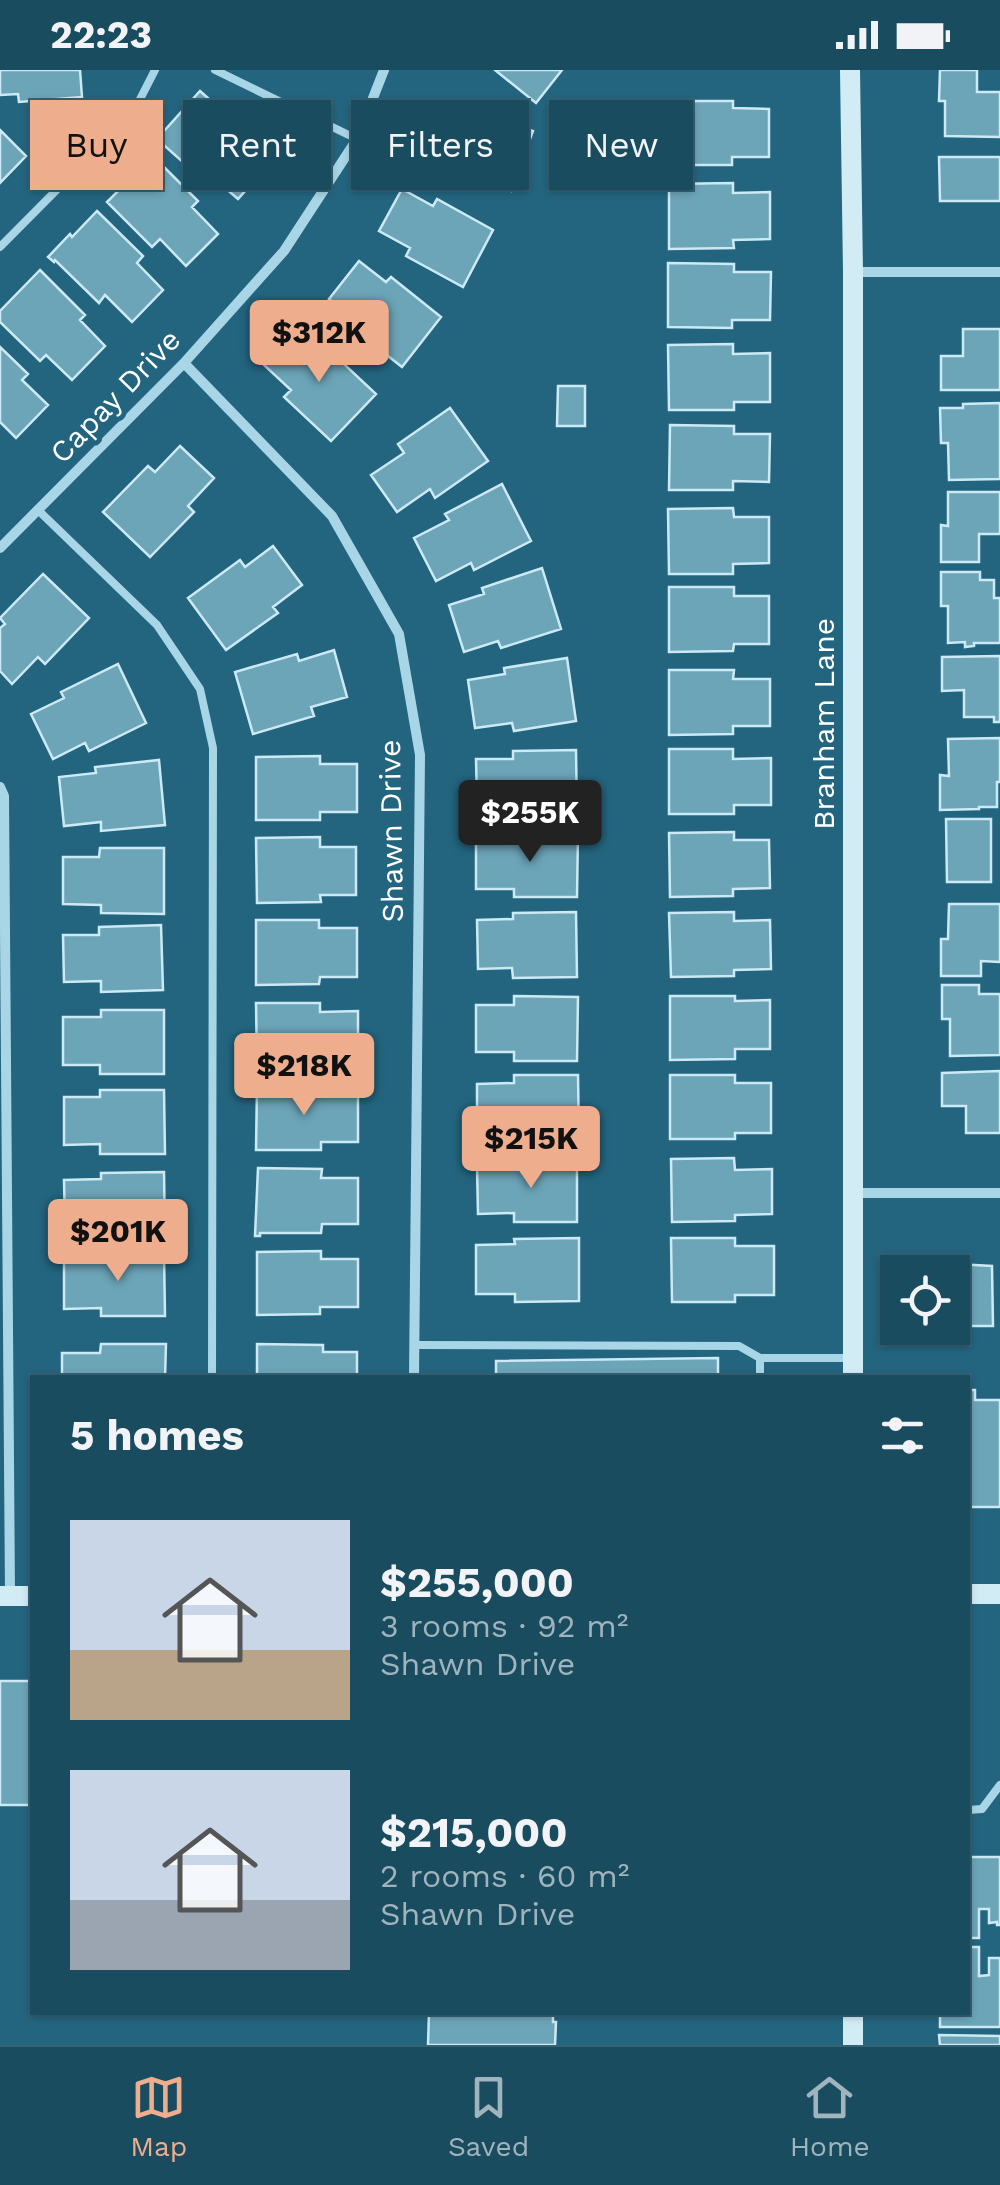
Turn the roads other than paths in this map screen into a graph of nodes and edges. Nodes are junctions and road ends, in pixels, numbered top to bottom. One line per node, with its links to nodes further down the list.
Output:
1 (154, 70): 8 (lane)
2 (215, 70): 6 (lane)
3 (384, 70): 5 (street, Capay Drive)
4 (850, 70): 9 (main road, Branham Lane)
5 (372, 100)
6 (351, 138)
7 (351, 148): 11 (street, Capay Drive)
8 (0, 247)
9 (853, 272): 10 (street); 15 (main road, Branham Lane)
10 (1000, 272)
11 (184, 363): 12 (street, Capay Drive); 17 (street, Shawn Drive)
12 (38, 510): 13 (street, Capay Drive); 20 (lane)
13 (0, 548)
14 (0, 787): 25 (street)
15 (853, 1192): 16 (street); 19 (main road, Branham Lane)
16 (1000, 1193)
17 (414, 1345): 18 (lane); 21 (street, Shawn Drive)
18 (760, 1358): 19 (lane); 22 (lane)
19 (853, 1368)
20 (212, 1375)
21 (414, 1375)
22 (760, 1375)
23 (970, 1594): 24 (main road)
24 (1000, 1594)
25 (5, 1596)
26 (1000, 1784): 27 (lane)
27 (970, 1810)
28 (853, 2015): 29 (main road)
29 (854, 2045)

